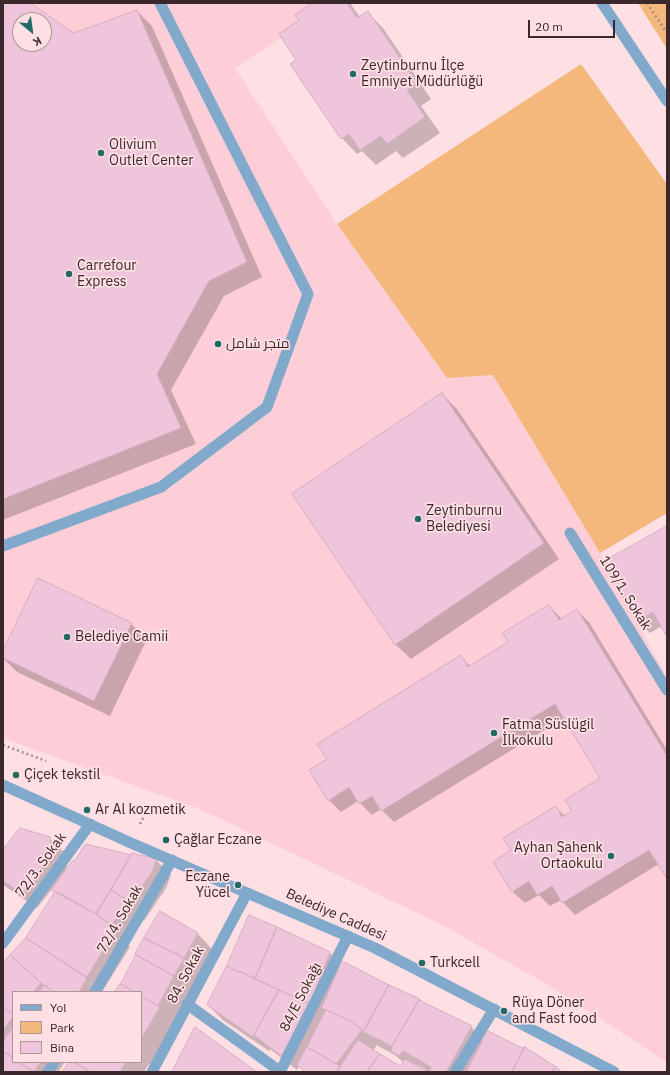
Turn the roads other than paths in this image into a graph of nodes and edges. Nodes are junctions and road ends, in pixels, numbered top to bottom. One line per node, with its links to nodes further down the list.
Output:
1 (160, 3): 5 (street)
2 (602, 3): 3 (street)
3 (667, 101)
4 (570, 533): 6 (street, 109/1. Sokak)
5 (3, 546)
6 (667, 690)
7 (3, 785): 8 (street, Belediye Caddesi)
8 (90, 824): 9 (street, Belediye Caddesi); 12 (street, 72/3. Sokak)
9 (172, 860): 10 (street, Belediye Caddesi); 13 (street, 72/4. Sokak)
10 (247, 893): 11 (street, Belediye Caddesi); 14 (street, 84. Sokak)
11 (348, 936): 15 (street, Belediye Caddesi); 19 (street, 84/E Sokağı)
12 (3, 943)
13 (96, 991)
14 (187, 1004): 18 (street, 84. Sokak); 19 (street)
15 (494, 1009): 20 (street); 21 (street, Belediye Caddesi)
16 (53, 1063): 17 (street)
17 (48, 1072)
18 (152, 1072)
19 (280, 1072)
20 (455, 1072)
21 (614, 1072)

